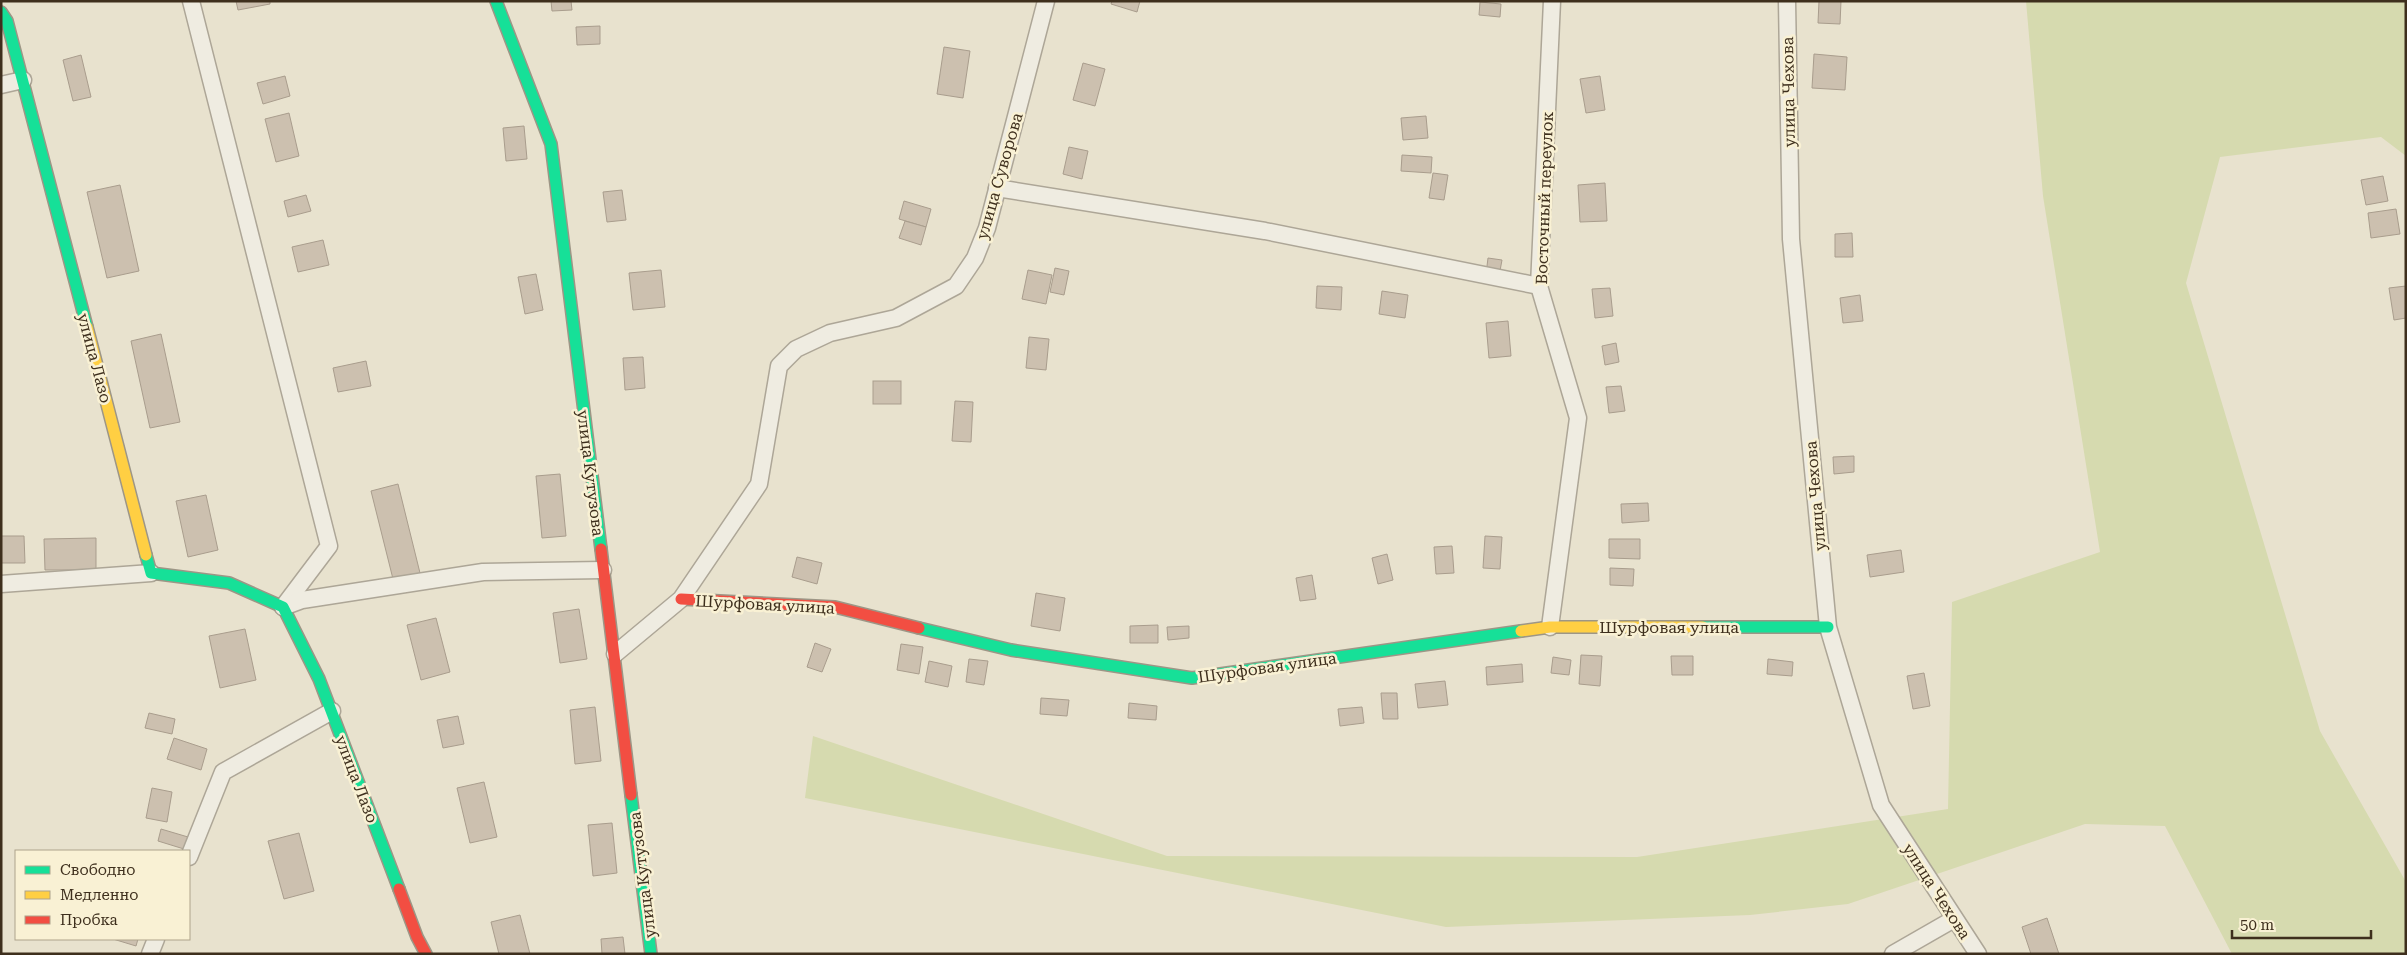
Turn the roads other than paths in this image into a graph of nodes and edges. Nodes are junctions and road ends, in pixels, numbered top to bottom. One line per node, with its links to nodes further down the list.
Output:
1 (190, 1): 15 (street)
2 (496, 1): 11 (street, улица Кутузова)
3 (1046, 1): 9 (street, улица Суворова)
4 (1552, 1): 10 (street, Восточный переулок)
5 (1787, 1): 17 (street, улица Чехова)
6 (1, 12): 7 (street, улица Лазо)
7 (23, 80): 8 (street); 12 (street, улица Лазо)
8 (1, 85)
9 (997, 188): 10 (street); 14 (street, улица Суворова)
10 (1539, 286): 16 (street, Восточный переулок)
11 (603, 570): 15 (street); 18 (street, улица Кутузова)
12 (151, 572): 13 (street); 15 (street)
13 (1, 584)
14 (682, 599): 16 (street, Шурфовая улица); 18 (street, улица Суворова)
15 (283, 607): 19 (street, улица Лазо)
16 (1550, 627): 17 (street, Шурфовая улица)
17 (1828, 627): 21 (street, улица Чехова)
18 (615, 654): 25 (street, улица Кутузова)
19 (332, 711): 20 (street); 24 (street, улица Лазо)
20 (190, 854)
21 (1954, 919): 26 (street); 27 (street, улица Чехова)
22 (156, 940): 23 (street)
23 (150, 954)
24 (426, 954)
25 (651, 954)
26 (1893, 954)
27 (1978, 954)

